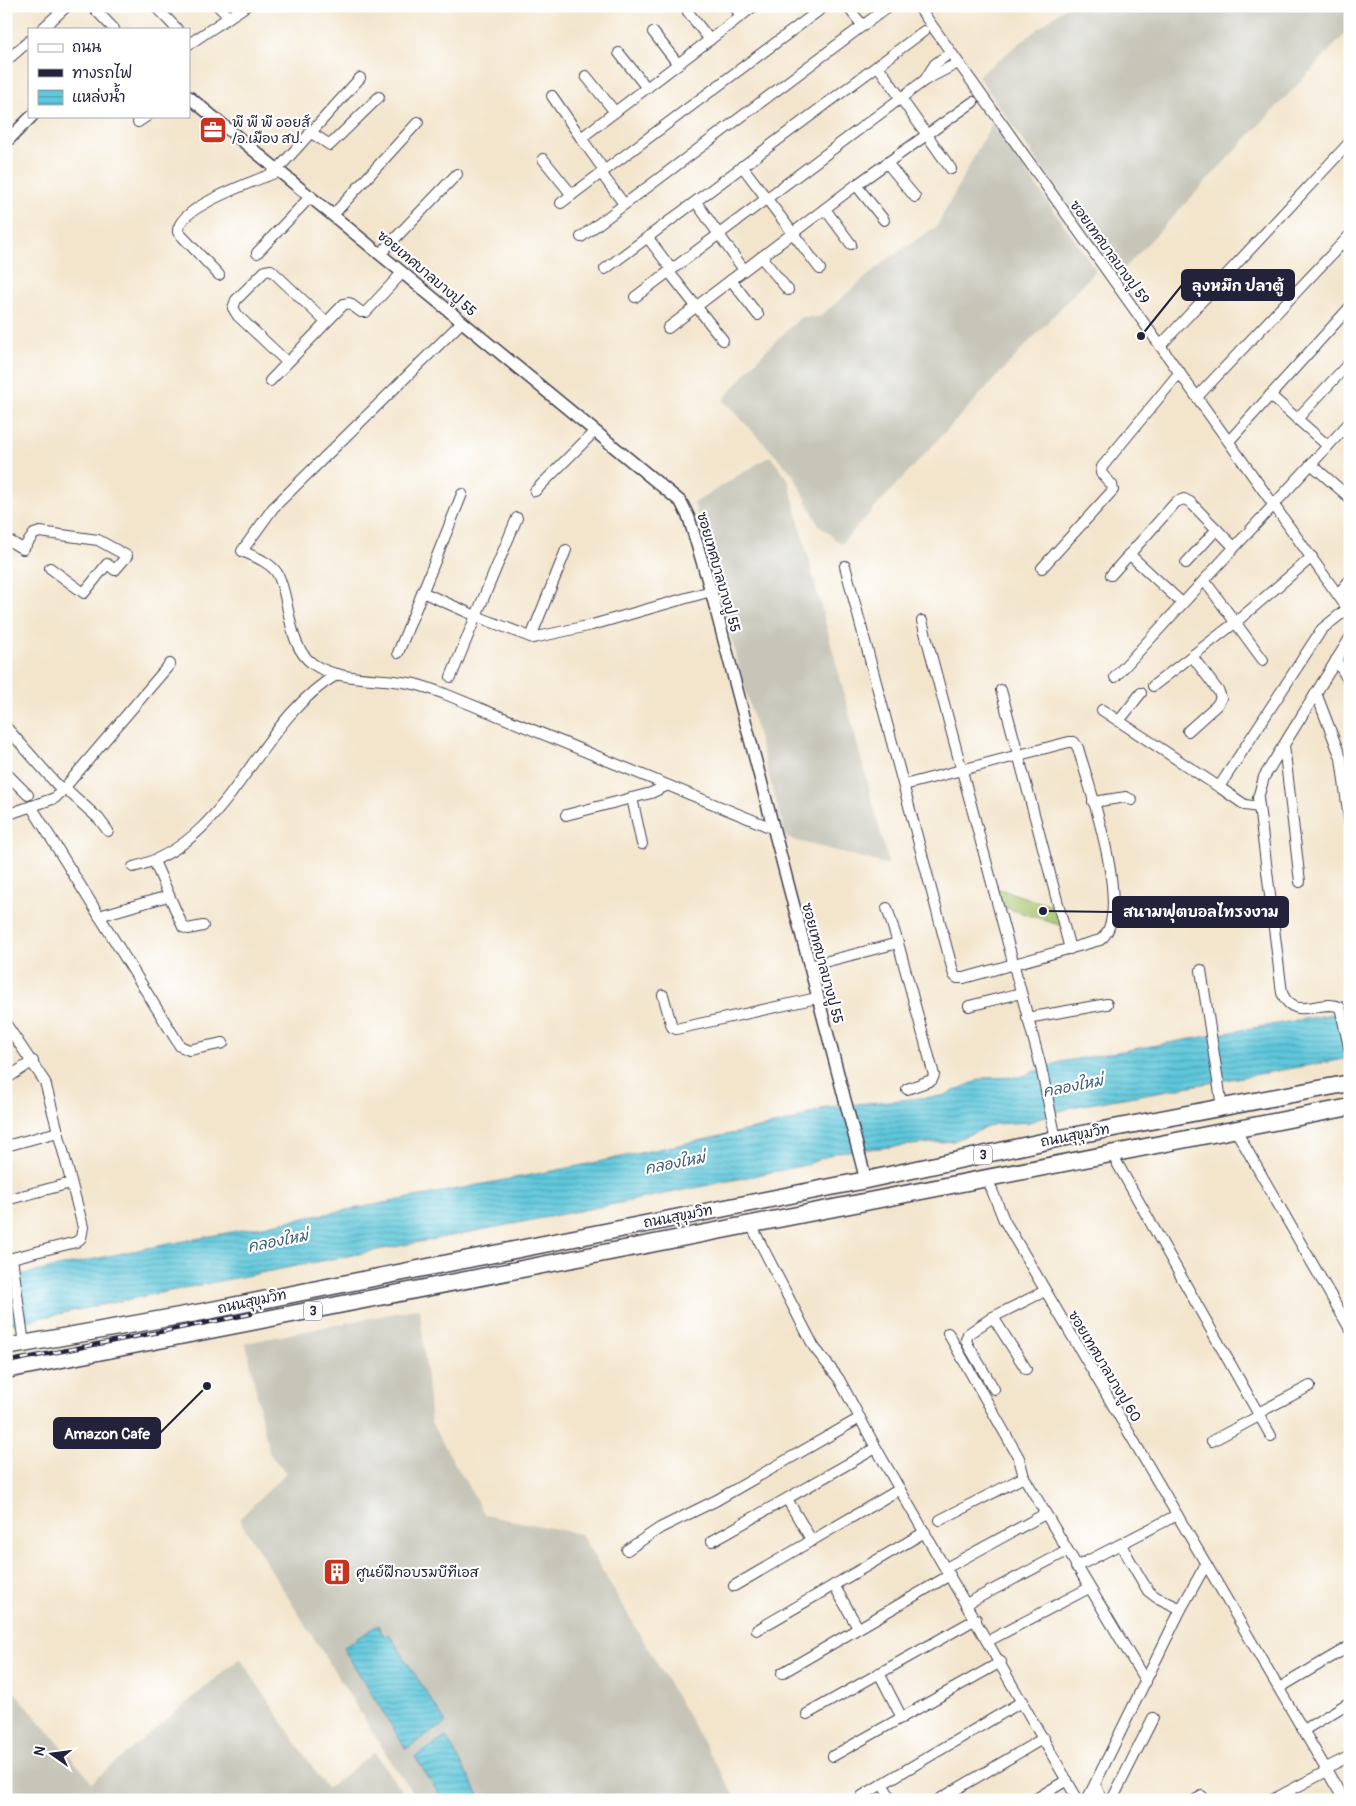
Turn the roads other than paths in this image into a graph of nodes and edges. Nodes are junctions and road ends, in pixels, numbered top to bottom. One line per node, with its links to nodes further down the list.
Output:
1 (67, 6): 16 (street)
2 (92, 6): 17 (street)
3 (155, 6): 18 (street)
4 (218, 6): 14 (street)
5 (246, 6): 14 (street)
6 (734, 6): 13 (street)
7 (754, 6): 13 (street)
8 (825, 6): 52 (street)
9 (847, 6): 15 (street)
10 (889, 6): 15 (street)
11 (918, 6): 25 (street, ซอยเทศบาลบางปู 59)
12 (688, 12): 21 (street)
13 (741, 16): 21 (street)
14 (229, 18): 23 (street)
15 (863, 26): 61 (street)
16 (43, 28)
17 (113, 28)
18 (176, 28)
19 (924, 31): 29 (street)
20 (653, 32): 28 (street)
21 (710, 40): 28 (street)
22 (28, 42): 26 (street)
23 (190, 42)
24 (619, 53): 33 (street)
25 (950, 53): 27 (street, ซอยเทศบาลบางปู 59); 32 (street)
26 (6, 61)
27 (958, 63): 32 (street); 90 (street, ซอยเทศบาลบางปู 59)
28 (678, 64): 33 (street)
29 (878, 66): 37 (street); 49 (street)
30 (586, 76): 39 (street)
31 (360, 78): 42 (street)
32 (925, 80): 37 (street)
33 (646, 88): 39 (street)
34 (552, 96): 44 (street)
35 (379, 97): 42 (street)
36 (190, 98): 51 (street, ซอยเทศบาลบางปู 55)
37 (901, 98): 43 (street); 58 (street)
38 (972, 102): 43 (street)
39 (614, 112): 44 (street)
40 (30, 118): 45 (street)
41 (418, 122): 63 (street)
42 (310, 132): 51 (street)
43 (926, 136): 48 (street); 50 (street)
44 (581, 138): 52 (street)
45 (6, 142)
46 (1350, 142): 90 (street)
47 (543, 159): 55 (street)
48 (887, 163): 54 (street); 57 (street)
49 (742, 166): 58 (street); 59 (street)
50 (951, 169)
51 (279, 170): 56 (street, ซอยเทศบาลบางปู 55); 79 (street)
52 (602, 172): 55 (street); 61 (street)
53 (457, 174): 72 (street)
54 (856, 186): 62 (street); 64 (street)
55 (572, 195): 60 (street)
56 (311, 196): 63 (street, ซอยเทศบาลบางปู 55); 71 (street)
57 (915, 197)
58 (767, 199): 65 (street); 66 (street)
59 (696, 202): 66 (street); 69 (street)
60 (561, 203)
61 (624, 204): 68 (street)
62 (825, 209): 65 (street); 70 (street)
63 (333, 215): 72 (street, ซอยเทศบาลบางปู 55)
64 (884, 220)
65 (792, 234): 73 (street); 75 (street)
66 (719, 235): 76 (street); 77 (street)
67 (1350, 235): 96 (street)
68 (580, 237)
69 (648, 238): 74 (street); 77 (street)
70 (851, 244)
71 (257, 253)
72 (380, 254): 78 (street, ซอยเทศบาลบางปู 55)
73 (761, 257): 76 (street); 81 (street)
74 (606, 269)
75 (820, 269)
76 (744, 270): 80 (street)
77 (671, 271): 82 (street); 83 (street)
78 (402, 273): 86 (street); 87 (street, ซอยเทศบาลบางปู 55)
79 (219, 275)
80 (731, 280): 83 (street); 85 (street)
81 (788, 290)
82 (635, 297)
83 (696, 305): 88 (street); 89 (street)
84 (1350, 307): 95 (street)
85 (758, 315)
86 (326, 322): 91 (street); 91 (street)
87 (462, 322): 99 (street, ซอยเทศบาลบางปู 55); 136 (street)
88 (668, 328)
89 (723, 340)
90 (1161, 345): 93 (street, ซอยเทศบาลบางปู 59)
91 (287, 362): 94 (street)
92 (1350, 362): 97 (street)
93 (1180, 372): 96 (street, ซอยเทศบาลบางปู 59); 117 (street)
94 (270, 381)
95 (1270, 395): 97 (street); 100 (street)
96 (1198, 396): 100 (street, ซอยเทศบาลบางปู 59)
97 (1297, 419): 101 (street)
98 (1350, 422): 101 (street)
99 (596, 432): 103 (street); 121 (street, ซอยเทศบาลบางปู 55)
100 (1229, 441): 106 (street, ซอยเทศบาลบางปู 59)
101 (1328, 446): 102 (street)
102 (1311, 464): 105 (street); 106 (street)
103 (535, 491)
104 (462, 494): 122 (street)
105 (1350, 498)
106 (1274, 504): 110 (street); 113 (street, ซอยเทศบาลบางปู 59)
107 (517, 518): 126 (street)
108 (1216, 529): 110 (street); 112 (street); 114 (street)
109 (6, 539): 116 (street)
110 (1234, 547): 119 (street)
111 (566, 550): 129 (street)
112 (1129, 554): 118 (street); 124 (street)
113 (1312, 557): 123 (street, ซอยเทศบาลบางปู 59); 128 (street)
114 (1186, 563)
115 (845, 566): 153 (street)
116 (50, 568)
117 (1042, 568)
118 (1111, 575)
119 (1204, 580): 124 (street); 128 (street)
120 (1350, 580): 123 (street)
121 (711, 591): 129 (street); 165 (street, ซอยเทศบาลบางปู 55)
122 (422, 592): 126 (street); 131 (street)
123 (1338, 594): 125 (street, ซอยเทศบาลบางปู 59)
124 (1182, 603): 138 (street)
125 (1348, 610): 154 (street)
126 (476, 616): 129 (street); 137 (street)
127 (922, 622): 150 (street)
128 (1236, 622): 132 (street); 133 (street)
129 (531, 638)
130 (1350, 638): 134 (street)
131 (398, 653)
132 (1192, 656): 140 (street); 147 (street)
133 (1263, 660)
134 (1336, 660): 139 (street); 143 (street)
135 (170, 664): 155 (street)
136 (338, 674): 152 (street); 168 (street)
137 (451, 677)
138 (1114, 677)
139 (1350, 683)
140 (1154, 686)
141 (1001, 690): 149 (street)
142 (1141, 693): 145 (street)
143 (1316, 693): 148 (street); 164 (street)
144 (1102, 710): 145 (street)
145 (1119, 721): 154 (street)
146 (6, 727): 155 (street)
147 (1188, 731)
148 (1284, 745): 160 (street); 170 (street)
149 (1018, 756): 150 (street); 159 (street); 176 (street)
150 (962, 771): 153 (street); 177 (street)
151 (6, 773): 156 (street)
152 (666, 786): 157 (street); 165 (street)
153 (904, 786): 177 (street)
154 (1219, 787): 160 (street)
155 (63, 791): 161 (street); 166 (street)
156 (28, 795)
157 (632, 798): 163 (street); 167 (street)
158 (1132, 800): 159 (street)
159 (1093, 802): 176 (street)
160 (1259, 807): 188 (street)
161 (33, 810): 162 (street); 173 (street)
162 (6, 815)
163 (566, 815)
164 (1350, 827)
165 (772, 828): 178 (street, ซอยเทศบาลบางปู 55)
166 (108, 831)
167 (642, 844)
168 (154, 861): 169 (street); 171 (street)
169 (133, 867)
170 (1300, 882)
171 (168, 896): 173 (street); 174 (street)
172 (888, 908): 175 (street)
173 (99, 916): 187 (street)
174 (203, 926)
175 (898, 943): 178 (street); 192 (street)
176 (1070, 949): 177 (street)
177 (1013, 965): 180 (street)
178 (809, 966): 182 (street, ซอยเทศบาลบางปู 55)
179 (1201, 970): 193 (street)
180 (1021, 993): 184 (street); 185 (street)
181 (663, 995): 182 (street)
182 (817, 998): 201 (street, ซอยเทศบาลบางปู 55)
183 (1107, 1004): 185 (street)
184 (969, 1006)
185 (1027, 1018): 197 (street)
186 (6, 1024): 189 (street)
187 (223, 1043)
188 (1350, 1051)
189 (32, 1061): 190 (street); 196 (street)
190 (6, 1079)
191 (1350, 1083): 193 (highway, ถนนสุขุมวิท / 3)
192 (907, 1089)
193 (1222, 1107): 197 (highway, ถนนสุขุมวิท / 3)
194 (1350, 1108): 195 (highway, ถนนสุขุมวิท / 3)
195 (1235, 1129): 199 (highway, ถนนสุขุมวิท / 3); 210 (street)
196 (58, 1132): 198 (street); 202 (street)
197 (1056, 1139): 201 (highway, ถนนสุขุมวิท / 3)
198 (6, 1146)
199 (1112, 1154): 200 (highway, ถนนสุขุมวิท / 3); 218 (street)
200 (987, 1178): 204 (highway, ถนนสุขุมวิท / 3); 208 (street, ซอยเทศบาลบางปู 60)
201 (866, 1180): 205 (highway, ถนนสุขุมวิท / 3)
202 (71, 1183): 203 (street); 207 (street)
203 (6, 1200)
204 (751, 1226): 206 (highway, ถนนสุขุมวิท / 3); 219 (street)
205 (616, 1228): 206 (highway); 212 (highway, ถนนสุขุมวิท / 3)
206 (620, 1251): 215 (highway, ถนนสุขุมวิท / 3)
207 (11, 1261): 212 (street)
208 (1045, 1291): 209 (street); 227 (street, ซอยเทศบาลบางปู 60)
209 (993, 1317): 214 (street); 217 (street)
210 (1350, 1329)
211 (948, 1332): 223 (street)
212 (23, 1337): 213 (highway, ถนนสุขุมวิท / 3)
213 (6, 1347)
214 (1026, 1369)
215 (6, 1370)
216 (1310, 1386): 218 (street)
217 (994, 1389)
218 (1258, 1415): 220 (street); 221 (street)
219 (860, 1418): 222 (street); 233 (street)
220 (1271, 1436)
221 (1212, 1441)
222 (876, 1448): 224 (street); 225 (street)
223 (1024, 1477): 226 (street); 228 (street)
224 (900, 1490): 229 (street); 231 (street)
225 (786, 1499): 230 (street); 231 (street)
226 (1045, 1514): 234 (street); 237 (street)
227 (1177, 1515): 232 (street); 235 (street, ซอยเทศบาลบางปู 60)
228 (940, 1520)
229 (925, 1532): 237 (street); 238 (street)
230 (712, 1541)
231 (812, 1541): 239 (street)
232 (1121, 1544): 236 (street); 242 (street)
233 (627, 1550)
234 (1067, 1551): 236 (street); 241 (street)
235 (1206, 1564): 242 (street); 252 (street, ซอยเทศบาลบางปู 60)
236 (1076, 1566): 240 (street)
237 (948, 1571): 241 (street); 244 (street)
238 (834, 1585): 244 (street); 245 (street)
239 (734, 1586)
240 (1089, 1588): 246 (street); 251 (street)
241 (966, 1604): 243 (street)
242 (1181, 1609): 251 (street)
243 (976, 1619): 246 (street); 250 (street)
244 (858, 1628): 249 (street)
245 (757, 1630)
246 (988, 1641): 248 (street)
247 (1350, 1646): 252 (street)
248 (1001, 1662): 253 (street); 256 (street)
249 (782, 1673)
250 (879, 1673): 255 (street); 256 (street)
251 (1146, 1682): 265 (street)
252 (1279, 1688): 258 (street, ซอยเทศบาลบางปู 60)
253 (1023, 1701): 259 (street); 264 (street)
254 (1350, 1702): 258 (street)
255 (807, 1714)
256 (902, 1718): 260 (street)
257 (1153, 1718): 274 (street)
258 (1304, 1730): 262 (street, ซอยเทศบาลบางปู 60)
259 (1044, 1738): 263 (street); 269 (street)
260 (833, 1756)
261 (1350, 1756): 262 (street)
262 (1326, 1770): 267 (street); 276 (street, ซอยเทศบาลบางปู 60)
263 (1067, 1780): 270 (street); 271 (street)
264 (882, 1784): 266 (street); 268 (street)
265 (1095, 1785): 272 (street); 273 (street)
266 (862, 1796)
267 (1288, 1796): 275 (street)
268 (892, 1800)
269 (938, 1800)
270 (1034, 1800)
271 (1078, 1800)
272 (1088, 1800)
273 (1103, 1800)
274 (1112, 1800)
275 (1272, 1800)
276 (1344, 1800)

